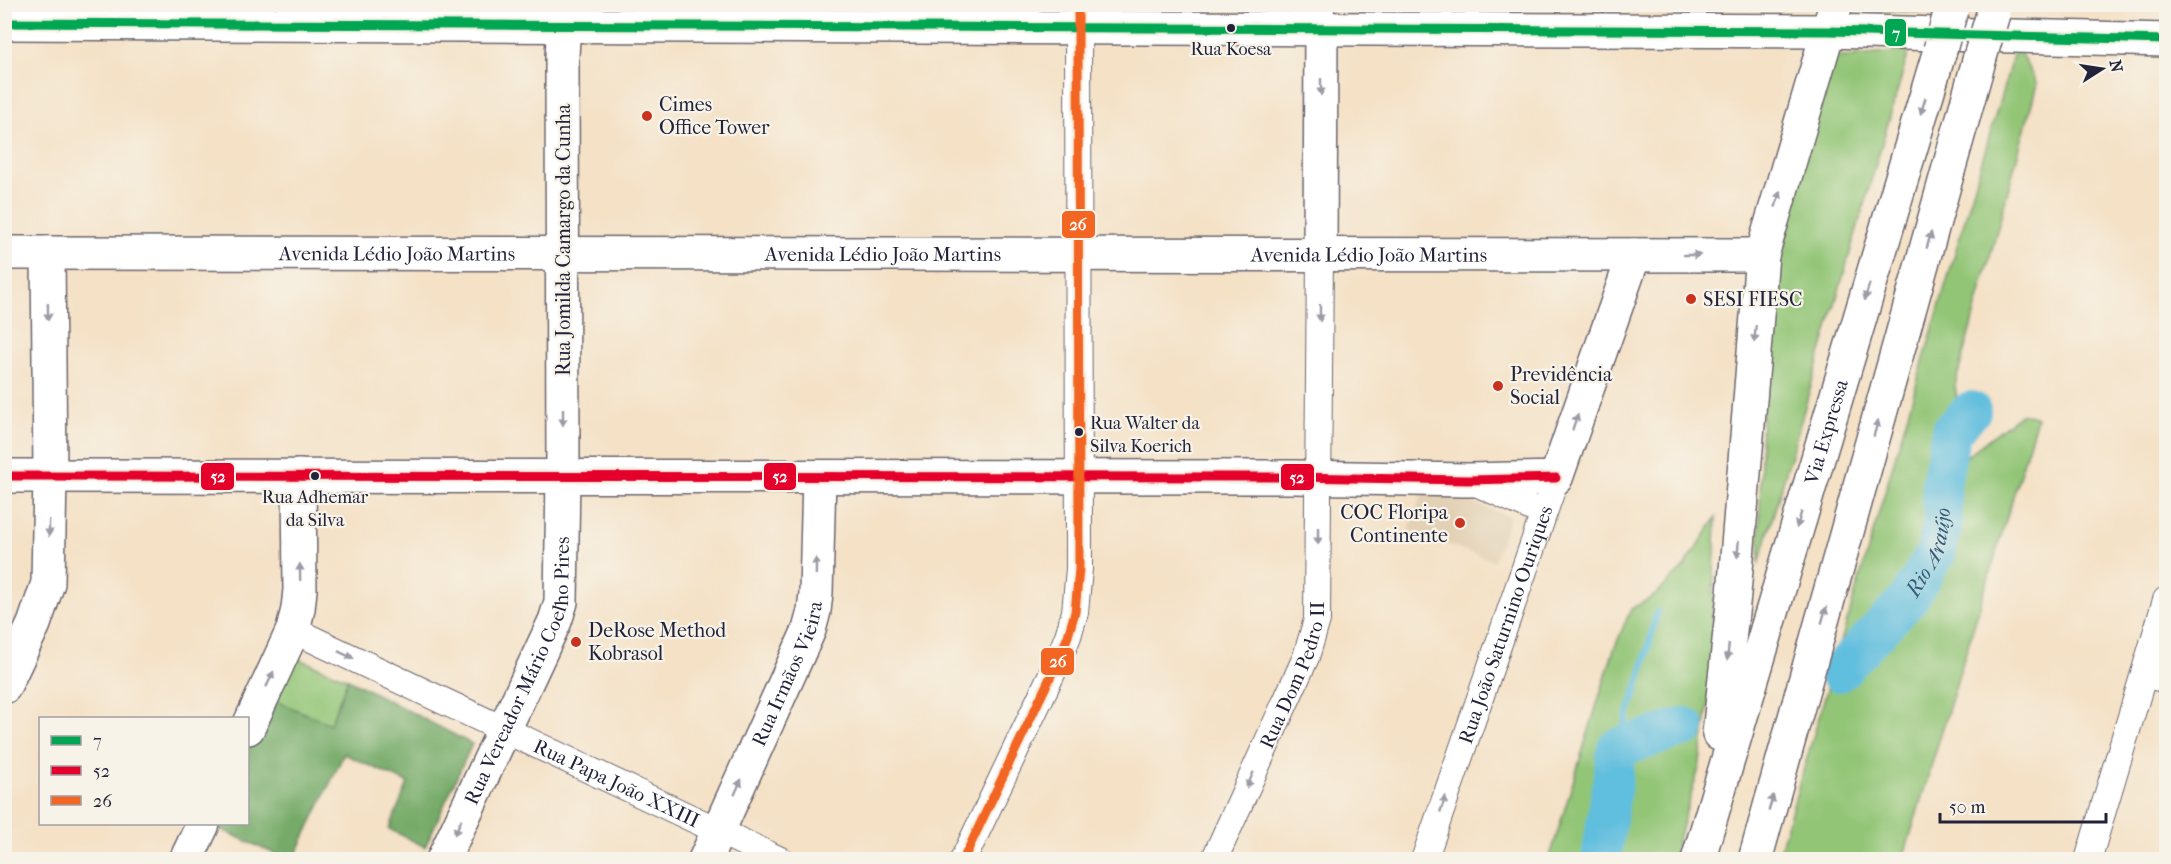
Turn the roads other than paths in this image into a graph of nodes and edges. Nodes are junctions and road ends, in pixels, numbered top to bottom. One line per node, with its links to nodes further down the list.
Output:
1 (1952, 7): 33 (main road, Via Expressa, one-way to 33, bridge)
2 (1994, 9): 43 (main road, one-way to 2, bridge)
3 (564, 15): 4 (main road); 7 (main road); 11 (main road, Rua Jomilda Camargo da Cunha)
4 (1078, 16): 5 (main road); 12 (street)
5 (1321, 16): 6 (main road); 13 (main road, one-way to 13)
6 (1832, 18): 8 (main road); 15 (main road, one-way to 6)
7 (4, 23)
8 (2166, 40)
9 (4, 253): 10 (main road, Avenida Lédio João Martins)
10 (48, 253): 11 (main road, Avenida Lédio João Martins); 17 (main road, one-way to 17)
11 (564, 254): 12 (main road, Avenida Lédio João Martins); 19 (main road, Rua Jomilda Camargo da Cunha, one-way to 19)
12 (1078, 254): 13 (main road, Avenida Lédio João Martins); 21 (street)
13 (1320, 254): 14 (main road, Avenida Lédio João Martins); 22 (street, Rua Dom Pedro II, one-way to 22)
14 (1634, 255): 15 (main road, Avenida Lédio João Martins, one-way to 15); 23 (main road, Rua João Saturnino Ouriques, one-way to 14)
15 (1762, 255): 33 (main road, one-way to 33)
16 (4, 476): 17 (main road)
17 (50, 476): 18 (main road); 29 (main road, one-way to 29)
18 (299, 476): 19 (main road); 27 (main road, one-way to 18)
19 (563, 476): 20 (main road); 31 (main road, Rua Vereador Mário Coelho Pires)
20 (819, 477): 21 (main road); 34 (main road, Rua Irmãos Vieira, one-way to 20)
21 (1079, 477): 22 (main road); 39 (street)
22 (1319, 477): 24 (main road); 40 (street, Rua Dom Pedro II, one-way to 40)
23 (1556, 478): 24 (main road); 41 (street, Rua João Saturnino Ouriques, one-way to 23)
24 (1468, 480): 25 (street)
25 (1536, 510)
26 (2166, 600): 28 (street)
27 (293, 630): 30 (main road, one-way to 27); 31 (street, Rua Papa João XXIII, one-way to 31)
28 (2156, 677): 35 (street)
29 (4, 687)
30 (249, 726)
31 (504, 729): 34 (street, Rua Papa João XXIII); 37 (main road, Rua Vereador Mário Coelho Pires, one-way to 37)
32 (203, 825): 36 (main road)
33 (1708, 825): 42 (main road, Via Expressa)
34 (712, 845): 38 (street, Rua Papa João XXIII)
35 (2095, 858)
36 (186, 860)
37 (443, 860)
38 (780, 860)
39 (963, 860)
40 (1214, 860)
41 (1424, 860)
42 (1698, 860)
43 (1755, 860)

